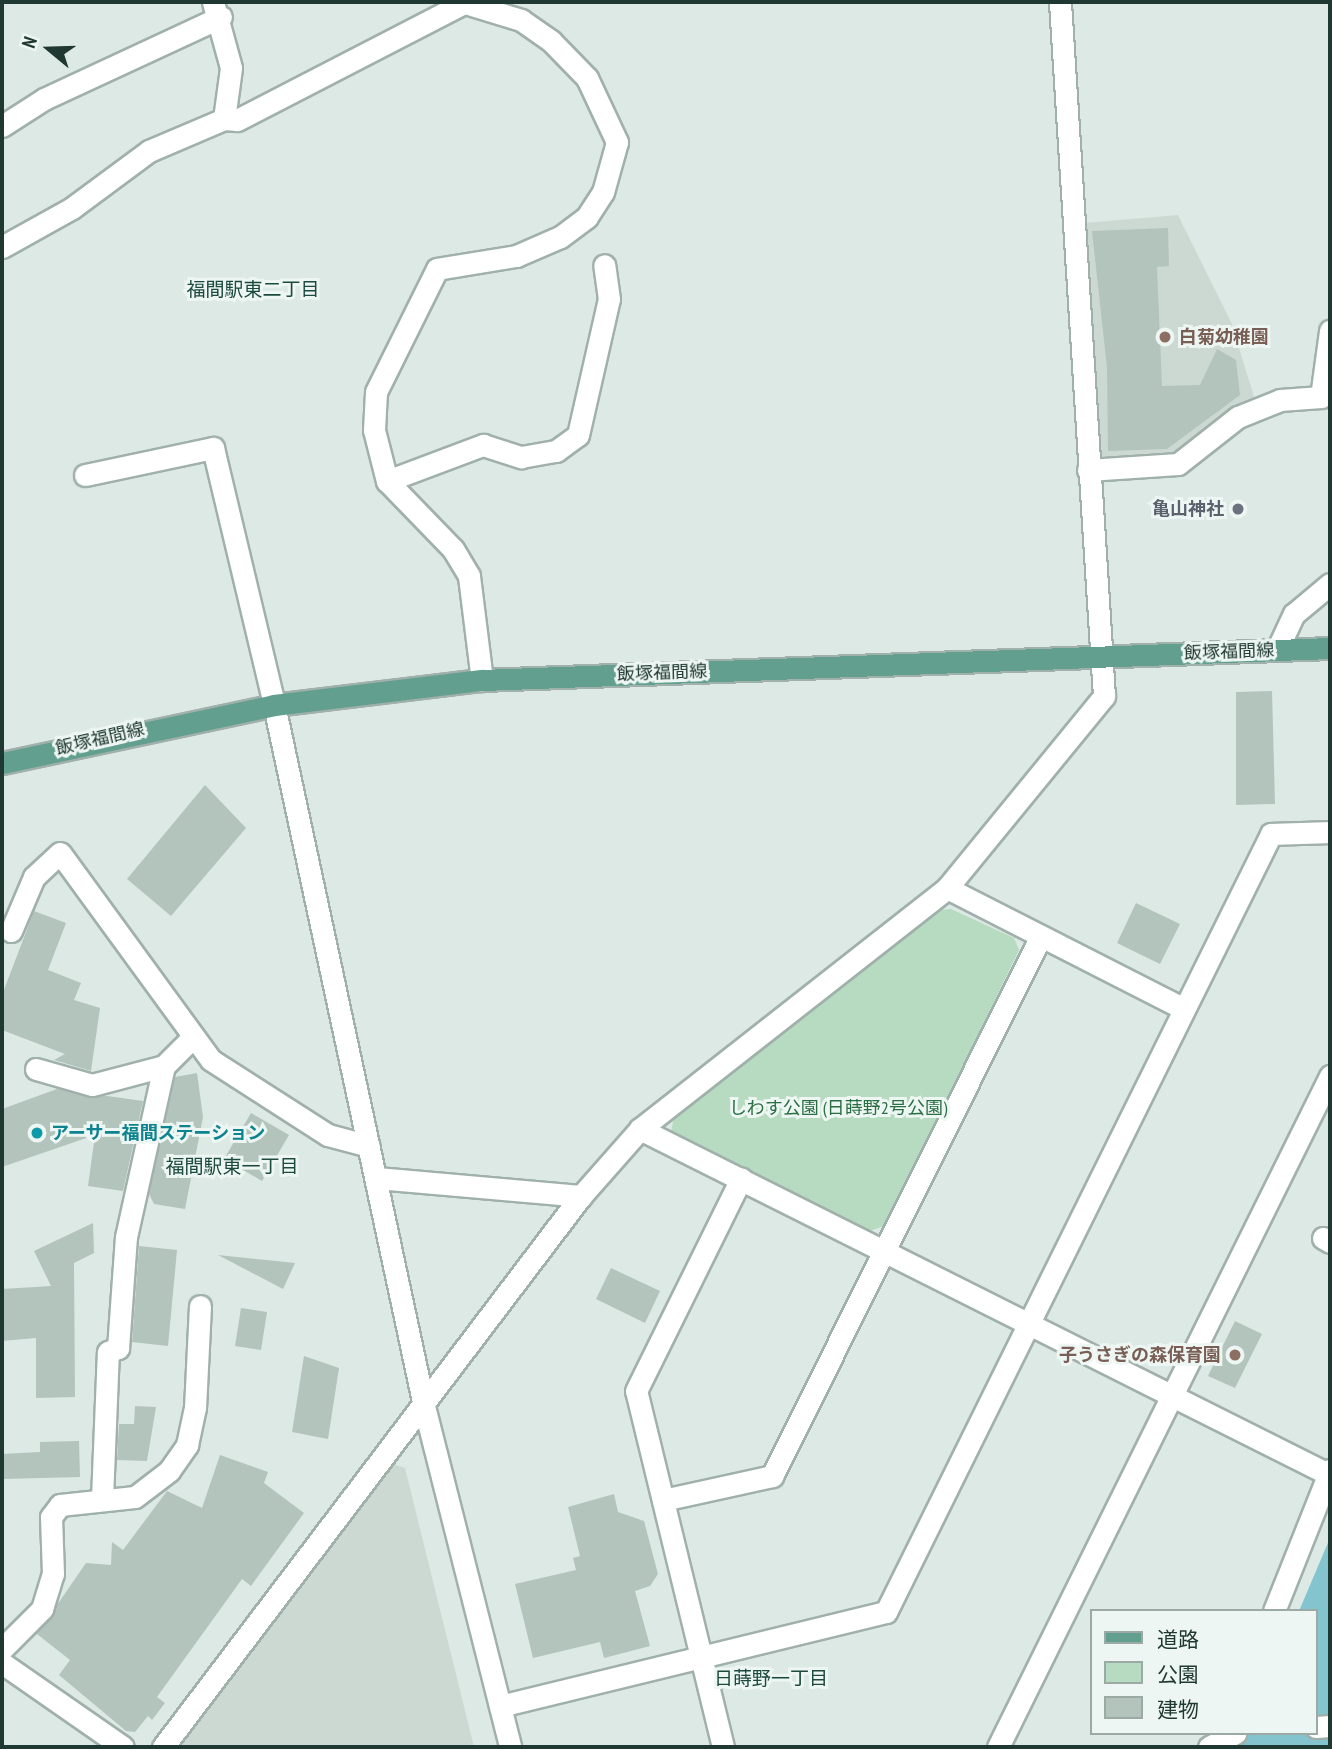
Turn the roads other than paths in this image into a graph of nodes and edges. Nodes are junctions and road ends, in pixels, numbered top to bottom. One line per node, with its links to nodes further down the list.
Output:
1 (465, 2): 4 (street); 11 (street)
2 (1060, 2): 9 (street)
3 (217, 10): 4 (street); 5 (street)
4 (224, 119): 6 (street)
5 (2, 126)
6 (2, 247)
7 (604, 265): 11 (street)
8 (1330, 331): 9 (street)
9 (1087, 470): 15 (street)
10 (85, 475): 17 (street)
11 (387, 481): 16 (street)
12 (1330, 584): 14 (street)
13 (1330, 648): 14 (main road, 飯塚福間線)
14 (1277, 650): 15 (main road, 飯塚福間線)
15 (1101, 656): 16 (main road, 飯塚福間線); 20 (street)
16 (482, 680): 17 (main road, 飯塚福間線)
17 (274, 705): 18 (main road, 飯塚福間線); 29 (street)
18 (2, 763)
19 (1330, 832): 23 (street)
20 (947, 888): 22 (street); 28 (street)
21 (10, 931): 24 (street)
22 (1039, 940): 23 (street); 33 (street)
23 (1184, 1009): 35 (street)
24 (192, 1038): 25 (street); 29 (street)
25 (164, 1066): 26 (street); 39 (street)
26 (36, 1069)
27 (1330, 1076): 36 (street)
28 (640, 1129): 31 (street); 32 (street)
29 (369, 1146): 30 (street)
30 (376, 1178): 32 (street); 37 (street)
31 (741, 1179): 33 (street); 40 (street)
32 (581, 1196): 37 (street)
33 (886, 1250): 35 (street); 40 (street)
34 (200, 1306): 39 (street)
35 (1028, 1323): 36 (street); 43 (street)
36 (1172, 1395): 38 (street); 51 (street)
37 (424, 1406): 45 (street); 48 (street)
38 (1329, 1472): 41 (street)
39 (102, 1499): 42 (street)
40 (663, 1500): 43 (street)
41 (1275, 1609)
42 (2, 1649)
43 (701, 1658): 45 (street); 50 (street)
44 (2, 1662): 47 (street)
45 (500, 1706): 49 (street)
46 (1231, 1735): 52 (street)
47 (110, 1744)
48 (163, 1747)
49 (510, 1747)
50 (723, 1747)
51 (998, 1747)
52 (1209, 1747)

